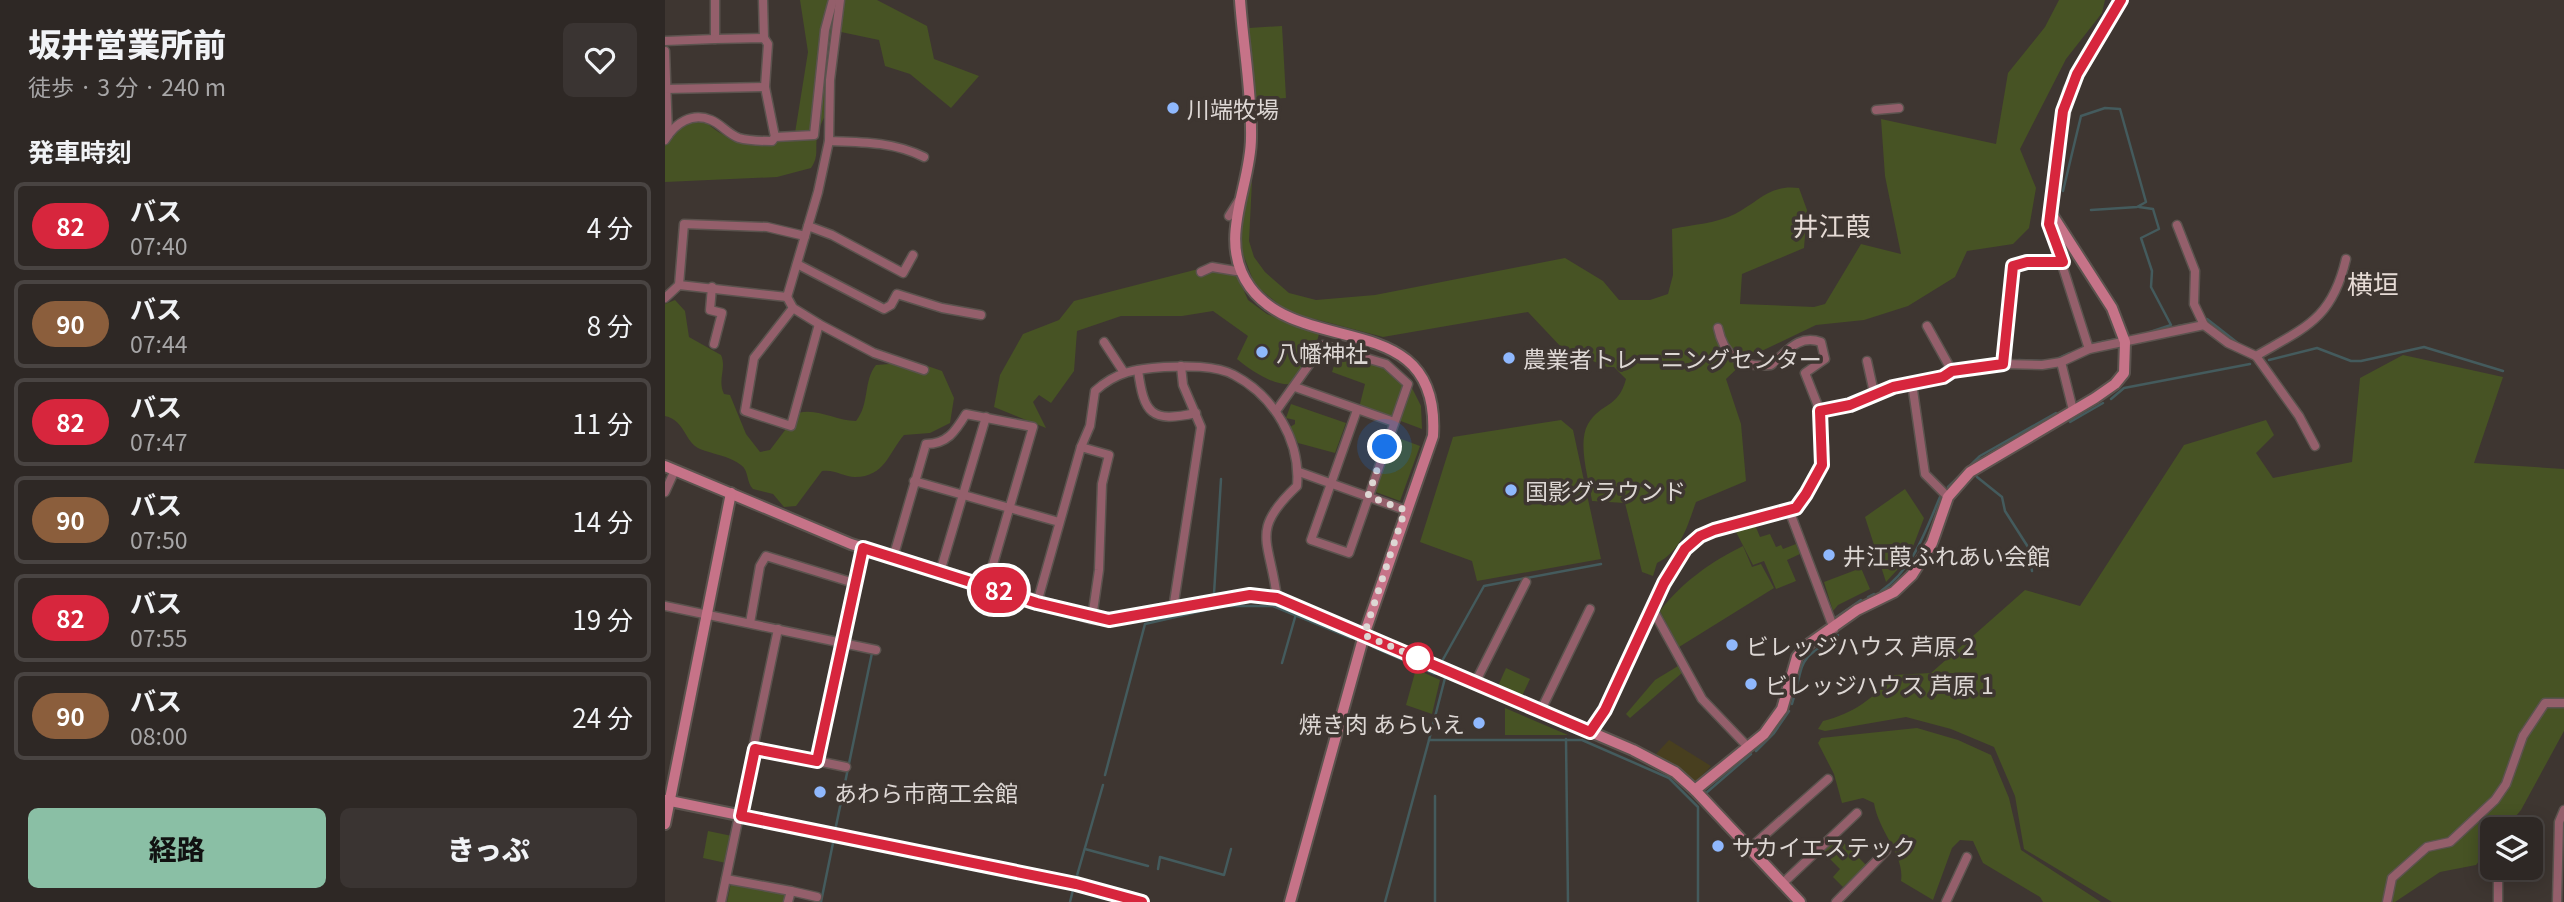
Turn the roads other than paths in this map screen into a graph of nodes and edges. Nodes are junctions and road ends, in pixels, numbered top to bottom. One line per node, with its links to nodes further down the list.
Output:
1 (715, 0): 8 (street)
2 (762, 0): 7 (street)
3 (832, 0): 16 (street)
4 (840, 0): 17 (street)
5 (1240, 0): 19 (street)
6 (2121, 0): 20 (street)
7 (764, 38): 8 (street); 11 (street)
8 (715, 39): 9 (street)
9 (665, 41)
10 (665, 51): 12 (street)
11 (765, 87): 12 (street); 16 (street)
12 (666, 89): 15 (street)
13 (1899, 108): 14 (street)
14 (1876, 110)
15 (666, 137): 16 (street)
16 (775, 137)
17 (829, 141): 18 (street); 23 (street)
18 (924, 157)
19 (1239, 200): 21 (street); 76 (street)
20 (2051, 213): 27 (street); 42 (street)
21 (1229, 216)
22 (2177, 225): 38 (street)
23 (809, 226): 24 (street); 25 (street)
24 (805, 236): 28 (street); 31 (street)
25 (913, 255)
26 (2346, 259): 45 (street)
27 (2063, 262): 44 (street); 48 (street)
28 (797, 264): 33 (street); 36 (street)
29 (1236, 271): 30 (street)
30 (1201, 272)
31 (680, 285): 32 (street); 34 (street)
32 (712, 287): 33 (street); 43 (street)
33 (787, 297): 35 (street)
34 (665, 298)
35 (793, 308): 37 (street); 37 (street)
36 (981, 314)
37 (819, 324): 50 (street)
38 (2204, 325): 42 (street); 45 (street)
39 (1927, 326): 53 (street)
40 (1719, 328): 59 (street)
41 (1104, 342): 52 (street)
42 (2125, 342): 44 (street); 60 (street)
43 (715, 344)
44 (2089, 349): 47 (street)
45 (2256, 356): 64 (street)
46 (1867, 361): 56 (street)
47 (2061, 362): 48 (street); 60 (street)
48 (2003, 364): 53 (street)
49 (1181, 366): 51 (street); 58 (street); 61 (street)
50 (924, 370)
51 (1138, 370): 52 (street); 61 (street)
52 (1123, 371): 65 (street)
53 (1952, 371): 54 (street)
54 (1913, 383): 56 (street); 74 (street)
55 (1295, 387): 57 (street); 58 (street); 63 (street)
56 (1875, 397): 59 (street)
57 (1357, 410): 63 (street); 69 (street)
58 (1276, 411): 67 (street)
59 (1820, 411): 77 (street)
60 (2073, 411): 74 (street)
61 (1196, 413): 88 (street)
62 (986, 417): 68 (street); 72 (street); 75 (street)
63 (1394, 422): 73 (street)
64 (2315, 446)
65 (1081, 447): 78 (street); 92 (street)
66 (670, 468): 70 (street); 71 (street)
67 (1299, 472): 69 (street); 85 (street)
68 (914, 481): 72 (street); 80 (street)
69 (1331, 484): 73 (street); 73 (street)
70 (665, 492)
71 (731, 493): 79 (street); 91 (street)
72 (963, 495): 75 (street); 81 (street)
73 (1368, 496): 76 (street)
74 (1948, 498): 95 (street)
75 (1010, 508): 78 (street); 84 (street)
76 (1405, 510): 96 (street)
77 (1789, 510): 90 (street); 95 (street)
78 (1059, 522): 86 (street)
79 (863, 548): 80 (street); 83 (street)
80 (893, 558): 81 (street)
81 (940, 572): 84 (street)
82 (1526, 582): 99 (street)
83 (854, 583): 93 (street); 97 (street)
84 (987, 586): 86 (street)
85 (1277, 598): 88 (street); 96 (street)
86 (1037, 603): 92 (street)
87 (665, 606): 91 (street)
88 (1173, 609): 92 (street)
89 (1590, 609): 101 (street)
90 (1653, 610): 102 (street); 103 (street)
91 (708, 614): 93 (street); 109 (street)
92 (1092, 618)
93 (750, 623): 94 (street)
94 (778, 629): 97 (street); 104 (street)
95 (1834, 629): 103 (street)
96 (1364, 635): 99 (street); 126 (street)
97 (841, 643): 98 (street); 105 (street)
98 (876, 650)
99 (1475, 683): 101 (street)
100 (2564, 703): 130 (street)
101 (1541, 710): 102 (street)
102 (1590, 732): 108 (street)
103 (1748, 747): 108 (street)
104 (755, 749): 105 (street); 112 (street)
105 (817, 761): 106 (street)
106 (846, 767)
107 (1828, 779): 114 (street)
108 (1695, 790): 114 (street)
109 (667, 800): 112 (street); 113 (street)
110 (2564, 810): 116 (street)
111 (1857, 813): 120 (street)
112 (741, 816): 118 (street); 125 (street)
113 (665, 824)
114 (1750, 848): 120 (street)
115 (1886, 850): 128 (street)
116 (2561, 855): 132 (street)
117 (1967, 857): 129 (street)
118 (726, 879): 121 (street); 123 (street)
119 (2498, 880): 131 (street)
120 (1782, 884): 127 (street)
121 (791, 891): 122 (street); 124 (street)
122 (817, 897)
123 (721, 902)
124 (788, 902)
125 (1142, 902)
126 (1290, 902)
127 (1800, 902)
128 (1836, 902)
129 (1946, 902)
130 (2387, 902)
131 (2498, 902)
132 (2557, 902)

